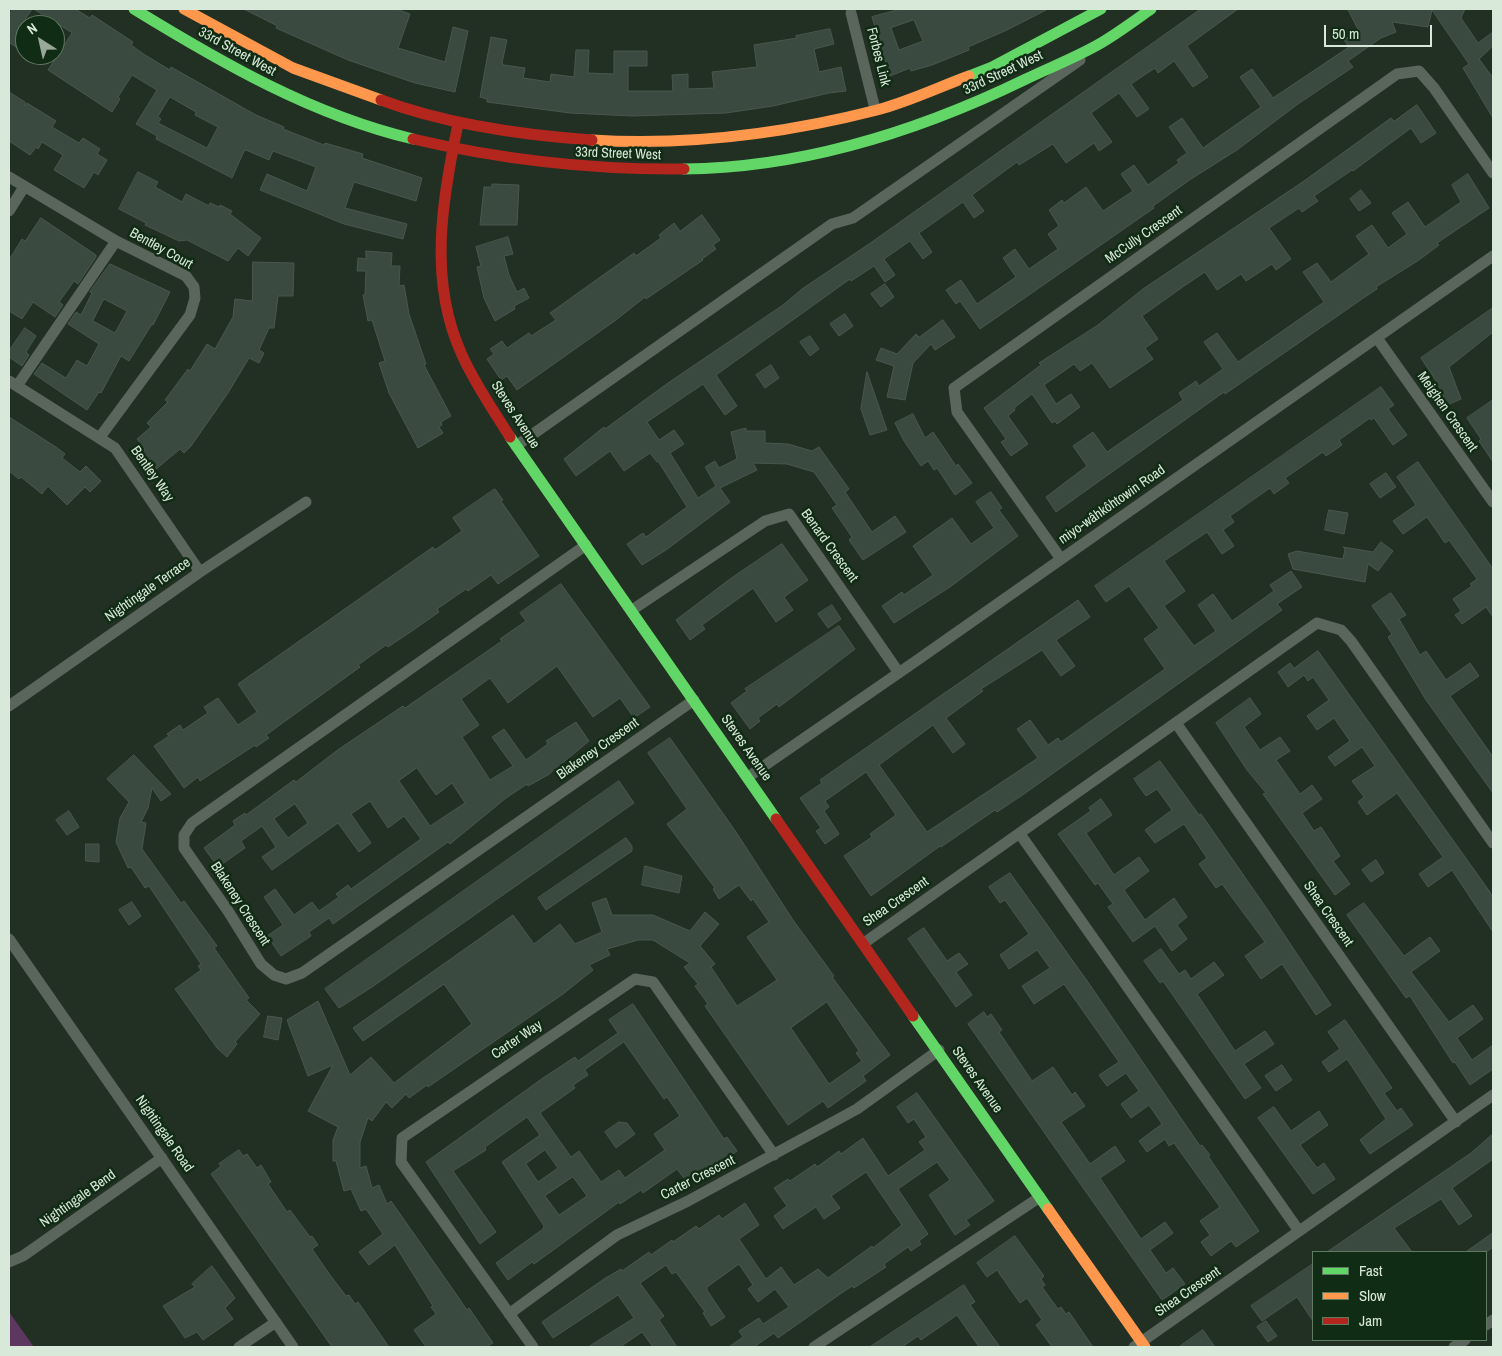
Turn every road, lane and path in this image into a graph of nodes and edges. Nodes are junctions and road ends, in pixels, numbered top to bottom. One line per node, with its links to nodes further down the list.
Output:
1 (134, 9): 9 (main road, 33rd Street West)
2 (1101, 9): 7 (main road, 33rd Street West)
3 (1151, 9): 6 (main road, 33rd Street West)
4 (188, 10): 8 (main road, 33rd Street West)
5 (851, 13): 7 (street, Forbes Link)
6 (1110, 38): 9 (main road, 33rd Street West); 19 (street, 33rd Street West)
7 (875, 109): 8 (main road, 33rd Street West)
8 (458, 124): 9 (main road, Steves Avenue)
9 (453, 148): 19 (main road, Steves Avenue)
10 (1493, 173): 23 (street, McCully Crescent)
11 (9, 177): 12 (street, Bentley Court)
12 (24, 187): 13 (street); 14 (street, Bentley Court)
13 (9, 210)
14 (116, 242): 17 (street); 18 (street, Bentley Court)
15 (1493, 256): 16 (street, miyo-wâhkôhtowin Road)
16 (1377, 338): 21 (street, Meighen Crescent); 23 (street, miyo-wâhkôhtowin Road)
17 (13, 383): 18 (street, Bentley Way)
18 (100, 437): 24 (street, Bentley Way)
19 (516, 446): 22 (main road, Steves Avenue)
20 (306, 502): 24 (street, Nightingale Terrace)
21 (1493, 502)
22 (586, 545): 25 (main road, Steves Avenue); 27 (street, Blakeney Crescent)
23 (1061, 559): 26 (street, miyo-wâhkôhtowin Road)
24 (200, 572): 28 (street, Nightingale Terrace)
25 (632, 610): 26 (street, Benard Crescent); 27 (main road, Steves Avenue)
26 (899, 673): 30 (street, miyo-wâhkôhtowin Road)
27 (694, 700): 30 (main road, Steves Avenue)
28 (9, 706)
29 (1176, 723): 31 (street, Shea Crescent); 32 (street, Shea Crescent); 37 (street, Shea Crescent)
30 (748, 777): 34 (main road, Steves Avenue)
31 (1020, 834): 34 (street, Shea Crescent); 41 (street)
32 (1493, 843)
33 (9, 939): 39 (street, Nightingale Road)
34 (864, 943): 35 (main road, Steves Avenue)
35 (939, 1050): 38 (street, Carter Crescent); 40 (main road, Steves Avenue)
36 (1493, 1095): 37 (street, Shea Crescent)
37 (1456, 1122): 41 (street, Shea Crescent)
38 (774, 1155): 43 (street, Carter Crescent); 43 (street, Carter Way)
39 (162, 1158): 42 (street, Nightingale Bend); 44 (street, Nightingale Road)
40 (1040, 1197): 45 (main road, Steves Avenue); 49 (street)
41 (1299, 1231): 45 (street, Shea Crescent)
42 (9, 1262)
43 (509, 1314): 48 (street)
44 (276, 1322): 46 (street); 47 (street, Nightingale Road)
45 (1140, 1346)
46 (239, 1347)
47 (293, 1347)
48 (533, 1347)
49 (814, 1347)

